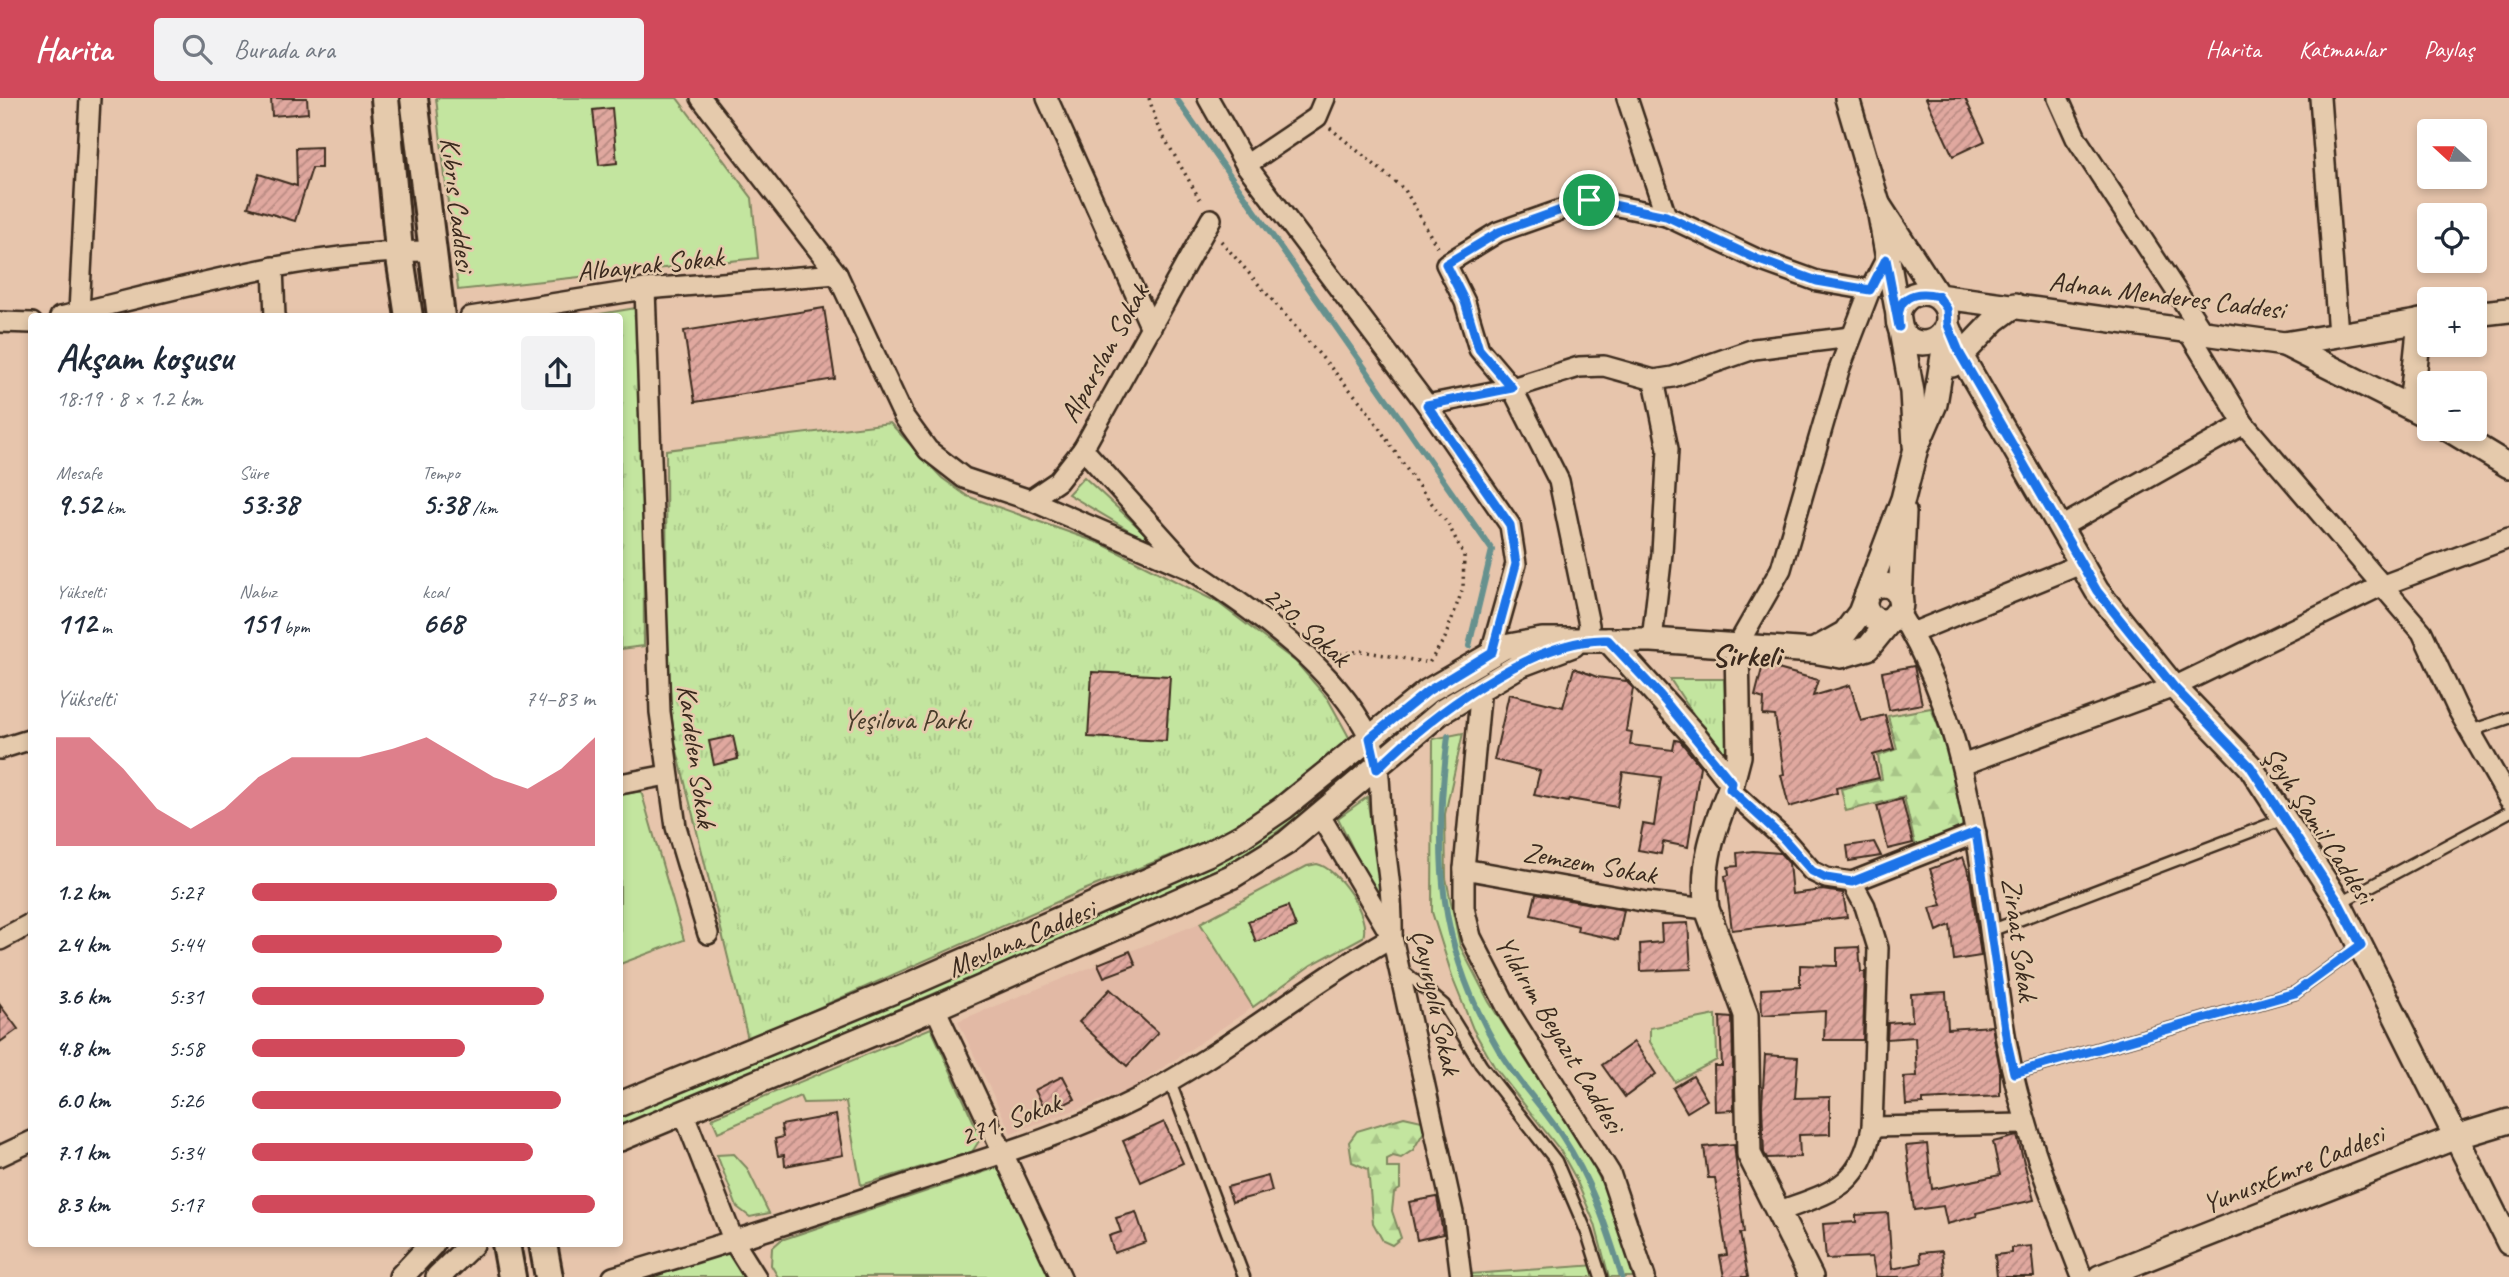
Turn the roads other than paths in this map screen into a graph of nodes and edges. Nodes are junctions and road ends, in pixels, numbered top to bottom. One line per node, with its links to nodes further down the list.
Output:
1 (90, 98): 26 (street)
2 (386, 98): 16 (main road)
3 (414, 98): 17 (main road, Kıbrıs Caddesi)
4 (701, 98): 20 (street)
5 (1047, 98): 38 (street)
6 (1208, 98): 12 (street)
7 (1325, 98): 12 (street)
8 (1627, 98): 14 (street)
9 (1847, 98): 13 (street)
10 (2058, 98): 39 (street)
11 (2320, 98): 40 (street)
12 (1247, 165): 47 (street)
13 (1878, 204): 18 (street); 23 (street)
14 (1666, 216): 22 (street); 46 (street)
15 (1211, 219): 38 (street, Alparslan Sokak)
16 (399, 251): 17 (street); 19 (street); 29 (main road)
17 (432, 251): 30 (main road, Kıbrıs Caddesi)
18 (1886, 259): 22 (street); 37 (street)
19 (273, 267): 26 (street); 28 (street)
20 (837, 274): 21 (street, Albayrak Sokak); 55 (street)
21 (645, 289): 31 (street, Albayrak Sokak); 78 (street, Kardelen Sokak)
22 (1870, 290): 41 (street)
23 (1938, 296): 24 (street, Adnan Menderes Caddesi); 36 (street); 37 (street)
24 (2015, 305): 39 (street, Adnan Menderes Caddesi); 43 (street)
25 (2509, 310): 32 (street)
26 (79, 312): 27 (street)
27 (75, 313)
28 (275, 313)
29 (408, 313)
30 (440, 313)
31 (495, 313)
32 (2487, 313)
33 (0, 322): 35 (street)
34 (2417, 322): 40 (street, Adnan Menderes Caddesi)
35 (28, 324)
36 (1948, 325): 37 (street); 43 (street, Şeyh Şamil Caddesi); 45 (street)
37 (1899, 327): 52 (street)
38 (1151, 328): 51 (street, Alparslan Sokak)
39 (2197, 333): 42 (street, Adnan Menderes Caddesi); 49 (street)
40 (2338, 334): 42 (street, Adnan Menderes Caddesi)
41 (1851, 337): 44 (street); 66 (street)
42 (2284, 344): 48 (street)
43 (1960, 354): 45 (street); 56 (street, Şeyh Şamil Caddesi)
44 (1654, 380): 46 (street); 65 (street)
45 (1939, 382): 52 (street)
46 (1512, 388): 47 (street); 64 (street)
47 (1427, 405): 68 (street)
48 (2417, 410)
49 (2244, 424): 56 (street); 60 (street)
50 (2467, 441): 53 (street)
51 (1083, 449): 55 (street, Alparslan Sokak); 59 (street)
52 (1916, 449): 54 (street)
53 (2509, 467)
54 (1903, 499): 61 (street); 62 (street)
55 (1030, 500): 59 (street)
56 (2059, 528): 58 (street, Şeyh Şamil Caddesi)
57 (2509, 538): 60 (street)
58 (2081, 564): 63 (street); 69 (street, Şeyh Şamil Caddesi)
59 (1192, 570): 73 (street, 270. Sokak)
60 (2381, 586): 69 (street); 72 (street)
61 (1866, 597): 62 (street); 67 (street)
62 (1899, 606): 63 (street, Ziraat Sokak); 67 (street)
63 (1912, 633): 76 (street, Ziraat Sokak)
64 (1597, 640): 65 (street); 68 (street); 70 (street); 80 (street)
65 (1652, 640): 66 (street)
66 (1737, 646): 67 (street); 80 (street)
67 (1813, 650)
68 (1492, 652): 73 (street)
69 (2174, 687): 76 (street); 84 (street, Şeyh Şamil Caddesi)
70 (1476, 690): 77 (street, Mevlana Caddesi); 86 (street, Yıldırım Beyazıt Caddesi)
71 (2509, 718): 72 (lane)
72 (2470, 731): 81 (street)
73 (1370, 738): 77 (street, Çayıryolu Sokak); 100 (street)
74 (28, 740): 75 (street)
75 (0, 749)
76 (1962, 765): 85 (street, Ziraat Sokak)
77 (1377, 769): 83 (street, Mevlana Caddesi); 93 (street, Çayıryolu Sokak)
78 (667, 775): 79 (street); 92 (street, Kardelen Sokak)
79 (623, 783)
80 (1731, 786): 87 (street); 89 (street)
81 (2509, 799)
82 (2509, 812): 88 (lane)
83 (1320, 814): 93 (street); 97 (street, Mevlana Caddesi)
84 (2285, 819): 88 (street, Şeyh Şamil Caddesi); 91 (lane)
85 (1976, 832): 87 (street); 91 (street, Ziraat Sokak)
86 (1464, 869): 89 (street, Zemzem Sokak); 127 (street, Yıldırım Beyazıt Caddesi)
87 (1852, 882): 104 (street)
88 (2339, 903): 95 (street, Şeyh Şamil Caddesi)
89 (1707, 909): 110 (street)
90 (28, 925): 94 (street)
91 (1990, 931): 98 (street, Ziraat Sokak)
92 (708, 934)
93 (1392, 937): 96 (street, Çayıryolu Sokak); 99 (street, 271. Sokak)
94 (0, 940)
95 (2361, 945): 98 (lane); 105 (street, Şeyh Şamil Caddesi)
96 (1398, 967): 125 (street, Çayıryolu Sokak); 126 (lane)
97 (935, 1008): 101 (street, Mevlana Caddesi); 108 (street)
98 (2014, 1073): 103 (street, Ziraat Sokak)
99 (1170, 1082): 108 (street, 271. Sokak); 124 (lane)
100 (623, 1103)
101 (684, 1114): 106 (street, Mevlana Caddesi); 111 (street)
102 (2509, 1121): 105 (street, YunusxEmre Caddesi)
103 (2024, 1124): 104 (street); 129 (street, Ziraat Sokak)
104 (1872, 1127): 110 (street)
105 (2456, 1137): 112 (street, Şeyh Şamil Caddesi); 130 (street, YunusxEmre Caddesi)
106 (623, 1138)
107 (28, 1143): 109 (street)
108 (1002, 1153): 111 (street, 271. Sokak); 123 (street)
109 (0, 1156)
110 (1780, 1211): 128 (street)
111 (734, 1242): 121 (street, 271. Sokak); 122 (street)
112 (2509, 1243)
113 (429, 1247): 117 (street)
114 (469, 1247): 118 (street)
115 (507, 1247): 119 (main road)
116 (544, 1247): 120 (main road)
117 (401, 1277)
118 (438, 1277)
119 (512, 1277)
120 (549, 1277)
121 (613, 1277)
122 (756, 1277)
123 (1061, 1277)
124 (1244, 1277)
125 (1461, 1277)
126 (1601, 1277)
127 (1645, 1277)
128 (1811, 1277)
129 (2082, 1277)
130 (2099, 1277)

